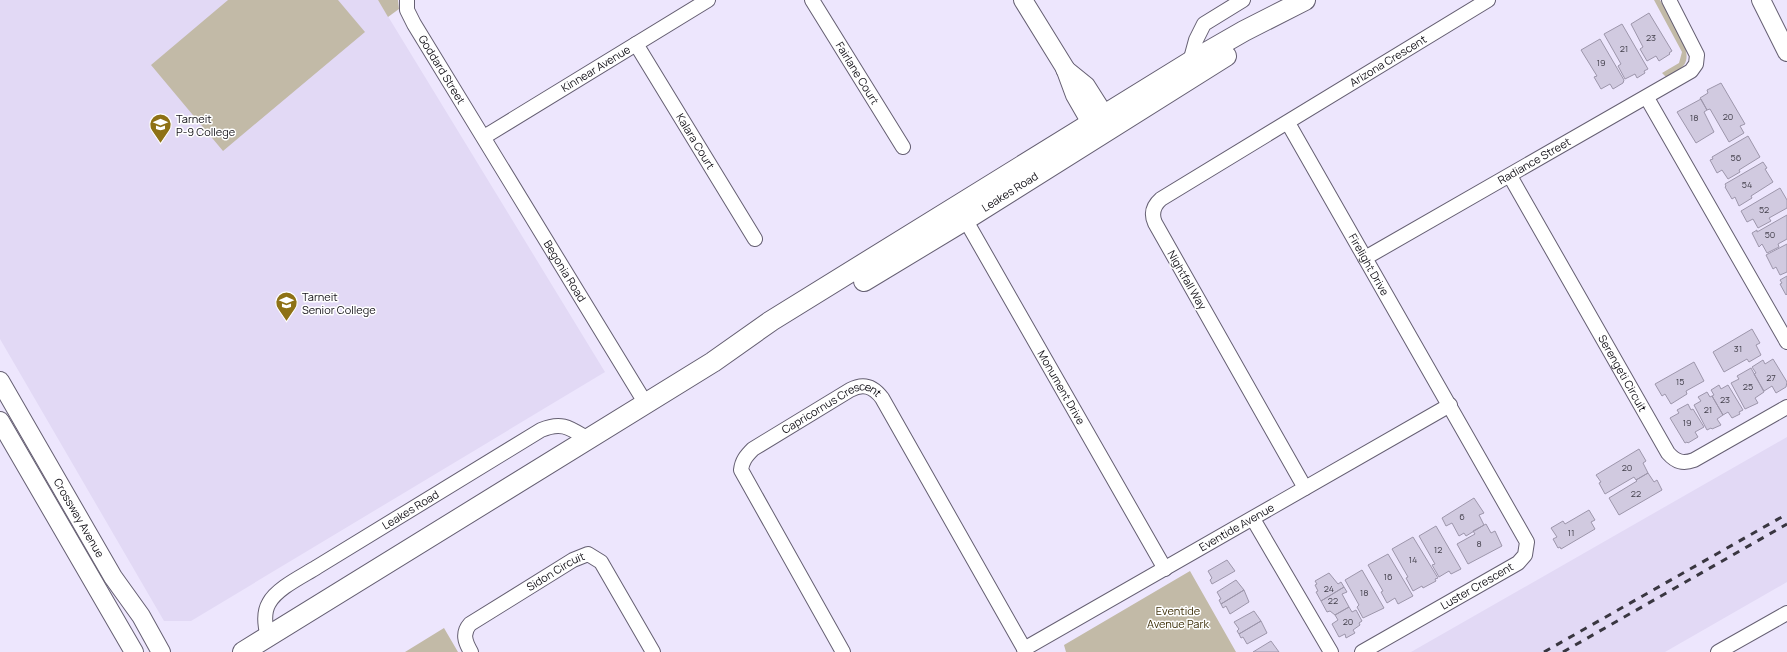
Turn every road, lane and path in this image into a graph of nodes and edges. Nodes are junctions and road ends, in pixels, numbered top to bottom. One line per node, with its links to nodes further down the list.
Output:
1 (407, 0): 16 (street, Goddard Street)
2 (708, 0): 10 (street, Kinnear Avenue)
3 (812, 0): 17 (street, Fairlane Court)
4 (1023, 0): 15 (street)
5 (1243, 0): 12 (street)
6 (1488, 0): 14 (street, Arizona Crescent)
7 (1669, 0): 13 (street, Radiance Street)
8 (1760, 0): 11 (street)
9 (1302, 2): 12 (main road, Leakes Road); 15 (main road, Leakes Road)
10 (636, 44): 16 (street, Kinnear Avenue); 20 (street, Kalara Court)
11 (1787, 52)
12 (1190, 62): 15 (main road, Leakes Road)
13 (1647, 98): 18 (street, Radiance Street); 22 (street)
14 (1288, 123): 21 (street, Firelight Drive); 29 (street, Nightfall Way)
15 (1101, 125): 19 (main road, Leakes Road)
16 (484, 137): 24 (street, Begonia Road)
17 (902, 147)
18 (1510, 176): 21 (street, Radiance Street); 26 (street, Serengeti Circuit)
19 (961, 213): 24 (main road, Leakes Road); 31 (street, Monument Drive)
20 (755, 239)
21 (1365, 258): 25 (street, Firelight Drive)
22 (1787, 342)
23 (0, 381): 36 (street, Crossway Avenue)
24 (646, 404): 28 (main road, Leakes Road)
25 (1450, 406): 29 (street, Eventide Avenue); 42 (street, Luster Crescent)
26 (1787, 407)
27 (0, 421): 35 (street, Crossway Avenue)
28 (588, 439): 33 (main road, Leakes Road); 33 (street, Leakes Road)
29 (1305, 488): 30 (street, Eventide Avenue)
30 (1253, 519): 31 (street, Eventide Avenue); 41 (street)
31 (1165, 569): 34 (street, Eventide Avenue)
32 (1787, 613): 43 (street)
33 (268, 637): 37 (main road, Leakes Road)
34 (1025, 651): 40 (street, Capricornus Crescent)
35 (134, 652)
36 (161, 652)
37 (243, 652)
38 (471, 652): 39 (street, Sidon Circuit)
39 (652, 652)
40 (843, 652)
41 (1331, 652)
42 (1362, 652)
43 (1718, 652)

